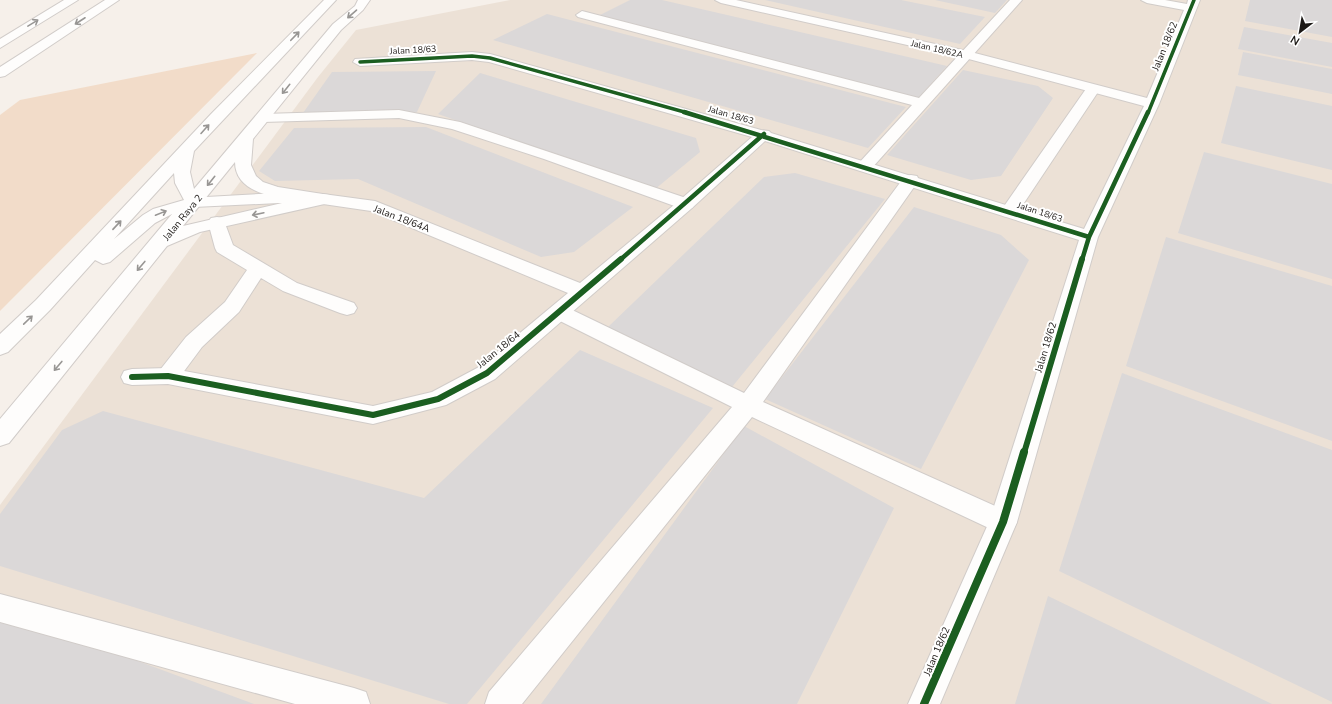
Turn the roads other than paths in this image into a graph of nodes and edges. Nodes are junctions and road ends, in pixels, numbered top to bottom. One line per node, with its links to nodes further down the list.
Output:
1 (72, 0): 10 (main road, one-way to 1)
2 (112, 0): 13 (main road, one-way to 13)
3 (330, 0): 20 (main road, one-way to 3)
4 (364, 0): 17 (main road, Jalan Raya 2, one-way to 17)
5 (721, 0): 11 (main road, Jalan 18/62A)
6 (1016, 0): 11 (main road)
7 (1147, 0): 8 (main road)
8 (1192, 4): 16 (main road, Jalan 18/62)
9 (582, 15): 15 (main road)
10 (0, 44)
11 (967, 55): 14 (main road, Jalan 18/62A); 15 (main road)
12 (360, 62): 18 (main road, Jalan 18/63)
13 (0, 73)
14 (1093, 89): 16 (main road, Jalan 18/62A); 26 (main road)
15 (921, 103): 21 (main road)
16 (1152, 104): 28 (main road, Jalan 18/62)
17 (263, 118): 19 (main road, Jalan Raya 2); 25 (main road)
18 (764, 134): 21 (main road, Jalan 18/63); 25 (main road, Jalan 18/64)
19 (246, 139): 23 (main road); 24 (main road, Jalan Raya 2, one-way to 24)
20 (186, 151): 24 (main road); 32 (main road, one-way to 20)
21 (865, 166): 22 (main road, Jalan 18/63)
22 (911, 180): 26 (main road, Jalan 18/63); 38 (main road)
23 (323, 199): 24 (main road, Jalan 18/64A); 27 (main road, one-way to 27); 31 (main road, Jalan 18/64A)
24 (201, 202): 29 (main road, Jalan Raya 2); 32 (main road, Jalan 18/64A, one-way to 24)
25 (686, 204): 31 (main road, Jalan 18/64)
26 (1009, 212): 28 (main road, Jalan 18/63)
27 (217, 222): 29 (main road); 30 (main road)
28 (1089, 237): 40 (main road, Jalan 18/62)
29 (161, 242): 39 (main road, Jalan Raya 2, one-way to 39)
30 (257, 269): 33 (main road); 36 (main road)
31 (583, 292): 34 (main road, Jalan 18/64)
32 (43, 305): 35 (main road, one-way to 32)
33 (347, 308)
34 (559, 312): 36 (main road, Jalan 18/64); 38 (main road)
35 (0, 347)
36 (168, 376): 37 (main road, Jalan 18/64)
37 (132, 377)
38 (748, 404): 40 (main road); 43 (main road)
39 (0, 436)
40 (1003, 522): 44 (main road, Jalan 18/62)
41 (0, 608): 42 (main road)
42 (354, 704)
43 (501, 704)
44 (924, 704)

